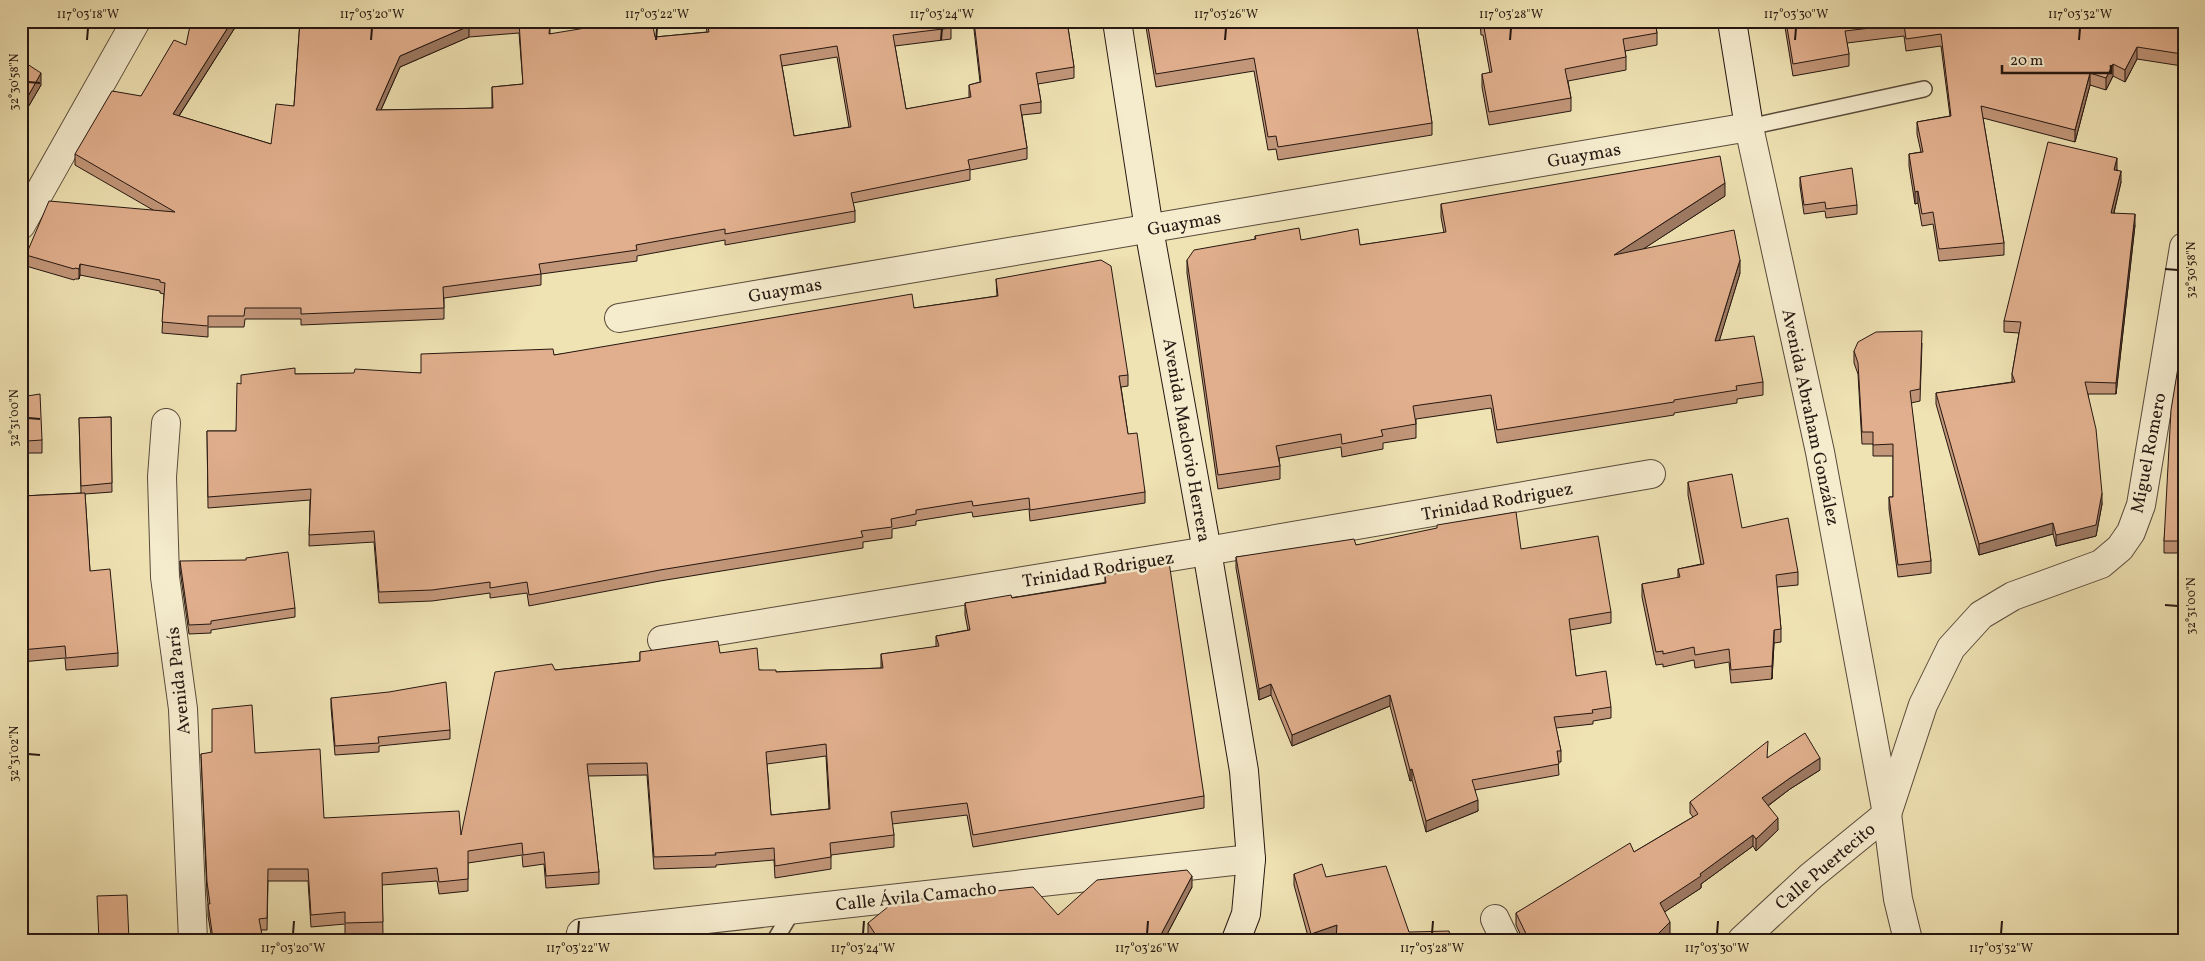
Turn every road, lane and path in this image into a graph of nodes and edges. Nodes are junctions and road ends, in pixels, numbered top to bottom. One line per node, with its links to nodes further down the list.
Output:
1 (136, 21): 6 (street)
2 (1116, 21): 7 (street, Avenida Maclovio Herrera)
3 (1732, 21): 5 (street, Avenida Abraham González)
4 (1924, 89): 5 (lane)
5 (1750, 128): 7 (street, Guaymas); 14 (street, Avenida Abraham González)
6 (21, 225)
7 (1149, 229): 9 (street, Guaymas); 12 (street, Avenida Maclovio Herrera)
8 (2184, 247): 14 (street, Miguel Romero)
9 (619, 318)
10 (166, 423): 18 (street, Avenida París)
11 (1651, 474): 12 (street, Trinidad Rodriguez)
12 (1207, 551): 13 (street, Trinidad Rodriguez); 15 (street, Avenida Maclovio Herrera)
13 (662, 640)
14 (1887, 814): 21 (street, Calle Puertecito); 22 (street, Avenida Abraham González)
15 (1251, 859): 16 (street, Calle Ávila Camacho); 20 (street, Avenida Maclovio Herrera)
16 (793, 910): 17 (street, Calle Ávila Camacho); 19 (lane)
17 (581, 936)
18 (193, 940)
19 (775, 940)
20 (1236, 940)
21 (1742, 940)
22 (1908, 940)

